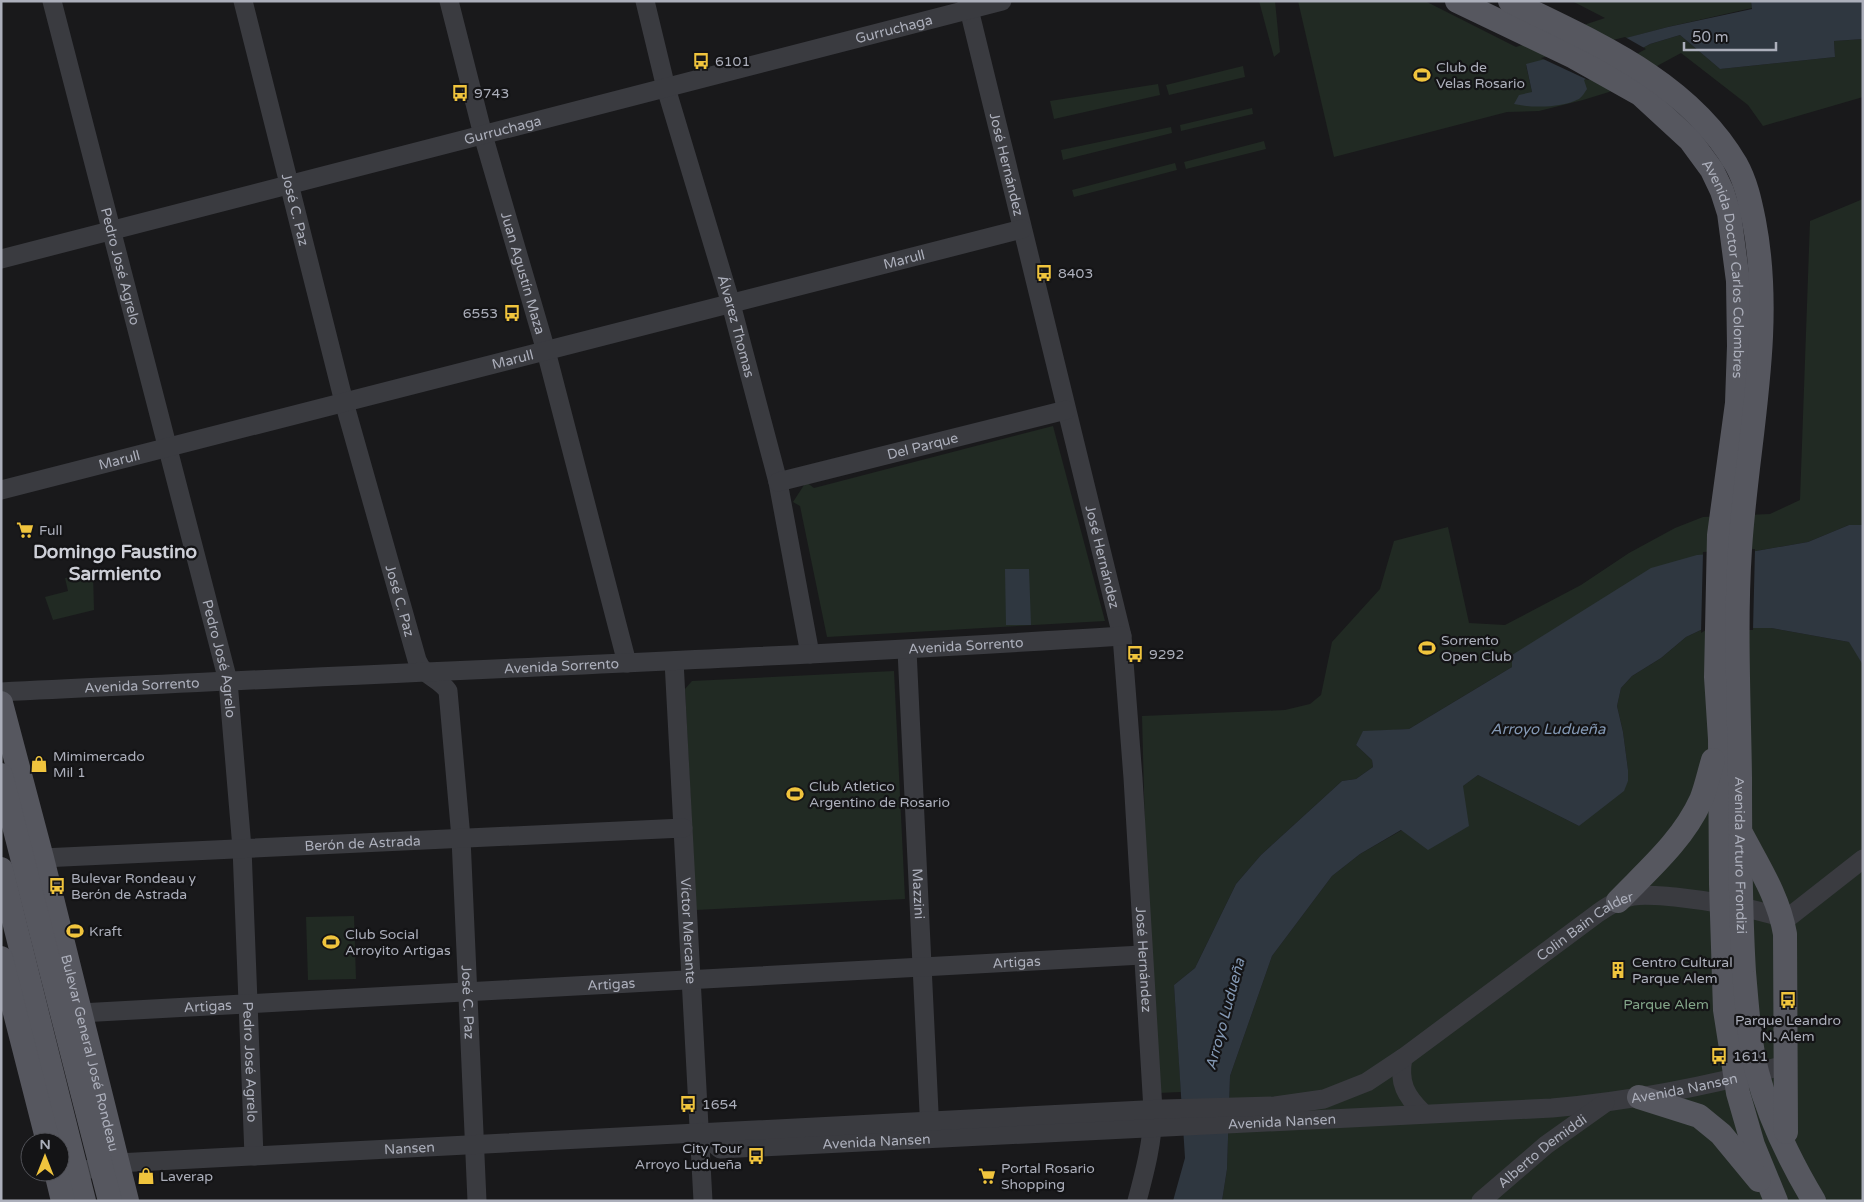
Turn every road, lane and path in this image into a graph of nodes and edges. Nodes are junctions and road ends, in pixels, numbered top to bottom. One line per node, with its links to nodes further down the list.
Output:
1 (52, 1): 13 (street, Pedro José Agrelo)
2 (243, 1): 11 (street, José C. Paz)
3 (449, 1): 10 (street, Juan Agustín Maza)
4 (644, 1): 9 (street, Álvarez Thomas)
5 (1002, 1): 8 (street, Gurruchaga)
6 (1457, 1): 22 (main road, Avenida Doctor Carlos Colombres)
7 (1510, 1): 22 (main road, Avenida Doctor Carlos Colombres)
8 (968, 6): 9 (street, Gurruchaga); 12 (street, José Hernández)
9 (666, 88): 10 (street, Gurruchaga); 15 (street, Álvarez Thomas)
10 (483, 135): 11 (street, Gurruchaga); 16 (street, Juan Agustín Maza)
11 (289, 185): 13 (street, Gurruchaga); 17 (street, José C. Paz)
12 (1022, 229): 15 (street, Marull); 18 (street, José Hernández)
13 (111, 231): 14 (street, Gurruchaga); 19 (street, Pedro José Agrelo)
14 (1, 259)
15 (731, 304): 16 (street, Marull); 20 (street, Álvarez Thomas)
16 (546, 351): 17 (street, Marull); 27 (street, Juan Agustín Maza)
17 (344, 402): 19 (street, Marull); 28 (street, José C. Paz)
18 (1066, 410): 20 (street, Del Parque); 23 (street, José Hernández)
19 (168, 448): 21 (street, Marull); 30 (street, Pedro José Agrelo)
20 (778, 482): 25 (street, Álvarez Thomas)
21 (1, 490)
22 (1734, 497): 29 (main road, Avenida Doctor Carlos Colombres)
23 (1122, 636): 24 (street, Avenida Sorrento); 46 (street, José Hernández)
24 (906, 650): 25 (street, Avenida Sorrento); 48 (street, Mazzini)
25 (810, 654): 26 (street, Avenida Sorrento)
26 (674, 660): 27 (street, Avenida Sorrento); 35 (street, Víctor Mercante)
27 (627, 663): 28 (street, Avenida Sorrento)
28 (425, 674): 30 (street, Avenida Sorrento); 37 (street, José C. Paz)
29 (1727, 676): 33 (main road, Avenida Arturo Frondizi); 36 (main road, Avenida Arturo Frondizi)
30 (228, 681): 31 (street, Avenida Sorrento); 38 (street, Pedro José Agrelo)
31 (1, 692)
32 (1, 703): 39 (main road, Bulevar General José Rondeau)
33 (1720, 739): 42 (main road); 43 (main road, Avenida Arturo Frondizi)
34 (1, 775): 49 (main road, Bulevar General José Rondeau)
35 (683, 828): 37 (street, Berón de Astrada); 50 (street, Víctor Mercante)
36 (1740, 831): 43 (main road, Avenida Arturo Frondizi); 45 (main road)
37 (461, 838): 38 (street, Berón de Astrada); 51 (street, José C. Paz)
38 (242, 848): 39 (street, Berón de Astrada); 52 (street, Pedro José Agrelo)
39 (42, 858): 44 (main road, Bulevar General José Rondeau)
40 (1863, 858): 45 (street)
41 (1, 869): 65 (main road)
42 (1618, 901): 43 (street, Colin Bain Calder); 55 (street, Colin Bain Calder)
43 (1731, 904): 45 (street, Colin Bain Calder); 57 (main road, Avenida Arturo Frondizi)
44 (54, 908): 49 (main road); 54 (main road, Bulevar General José Rondeau)
45 (1782, 917): 56 (main road)
46 (1142, 955): 48 (street, Artigas); 62 (street, José Hernández)
47 (1, 958): 53 (main road)
48 (922, 967): 50 (street, Artigas); 63 (street, Mazzini)
49 (53, 971): 70 (main road, Bulevar General José Rondeau)
50 (691, 979): 51 (street, Artigas); 66 (street, Víctor Mercante)
51 (468, 991): 52 (street, Artigas); 67 (street, José C. Paz)
52 (247, 1004): 54 (street, Artigas); 68 (street, Pedro José Agrelo)
53 (8, 1012): 64 (main road)
54 (80, 1013): 70 (main road, Bulevar General José Rondeau)
55 (1409, 1053): 60 (street); 61 (street, Avenida Nansen)
56 (1785, 1065): 57 (street, Avenida Nansen); 69 (main road)
57 (1746, 1075): 58 (street, Avenida Nansen); 69 (main road, Avenida Arturo Frondizi); 82 (main road, Avenida Arturo Frondizi)
58 (1639, 1097): 59 (street, Avenida Nansen); 82 (main road)
59 (1605, 1103): 60 (street, Avenida Nansen); 81 (street, Alberto Demiddi)
60 (1423, 1113): 61 (street, Avenida Nansen)
61 (1273, 1114): 62 (street, Avenida Nansen)
62 (1161, 1118): 63 (street, Avenida Nansen); 80 (street, José Hernández)
63 (930, 1130): 66 (street, Avenida Nansen)
64 (45, 1132)
65 (55, 1132)
66 (701, 1132): 67 (street, Nansen); 79 (street, Víctor Mercante)
67 (474, 1144): 68 (street, Nansen); 78 (street, José C. Paz)
68 (254, 1156): 70 (street, Nansen)
69 (1788, 1156): 83 (main road, Avenida Arturo Frondizi)
70 (109, 1165): 71 (street); 76 (main road, Bulevar General José Rondeau); 77 (main road, Bulevar General José Rondeau)
71 (70, 1172)
72 (63, 1182): 74 (main road)
73 (70, 1182): 75 (main road)
74 (63, 1201)
75 (84, 1201)
76 (110, 1201)
77 (127, 1201)
78 (477, 1201)
79 (703, 1201)
80 (1137, 1201)
81 (1481, 1201)
82 (1775, 1201)
83 (1814, 1201)

